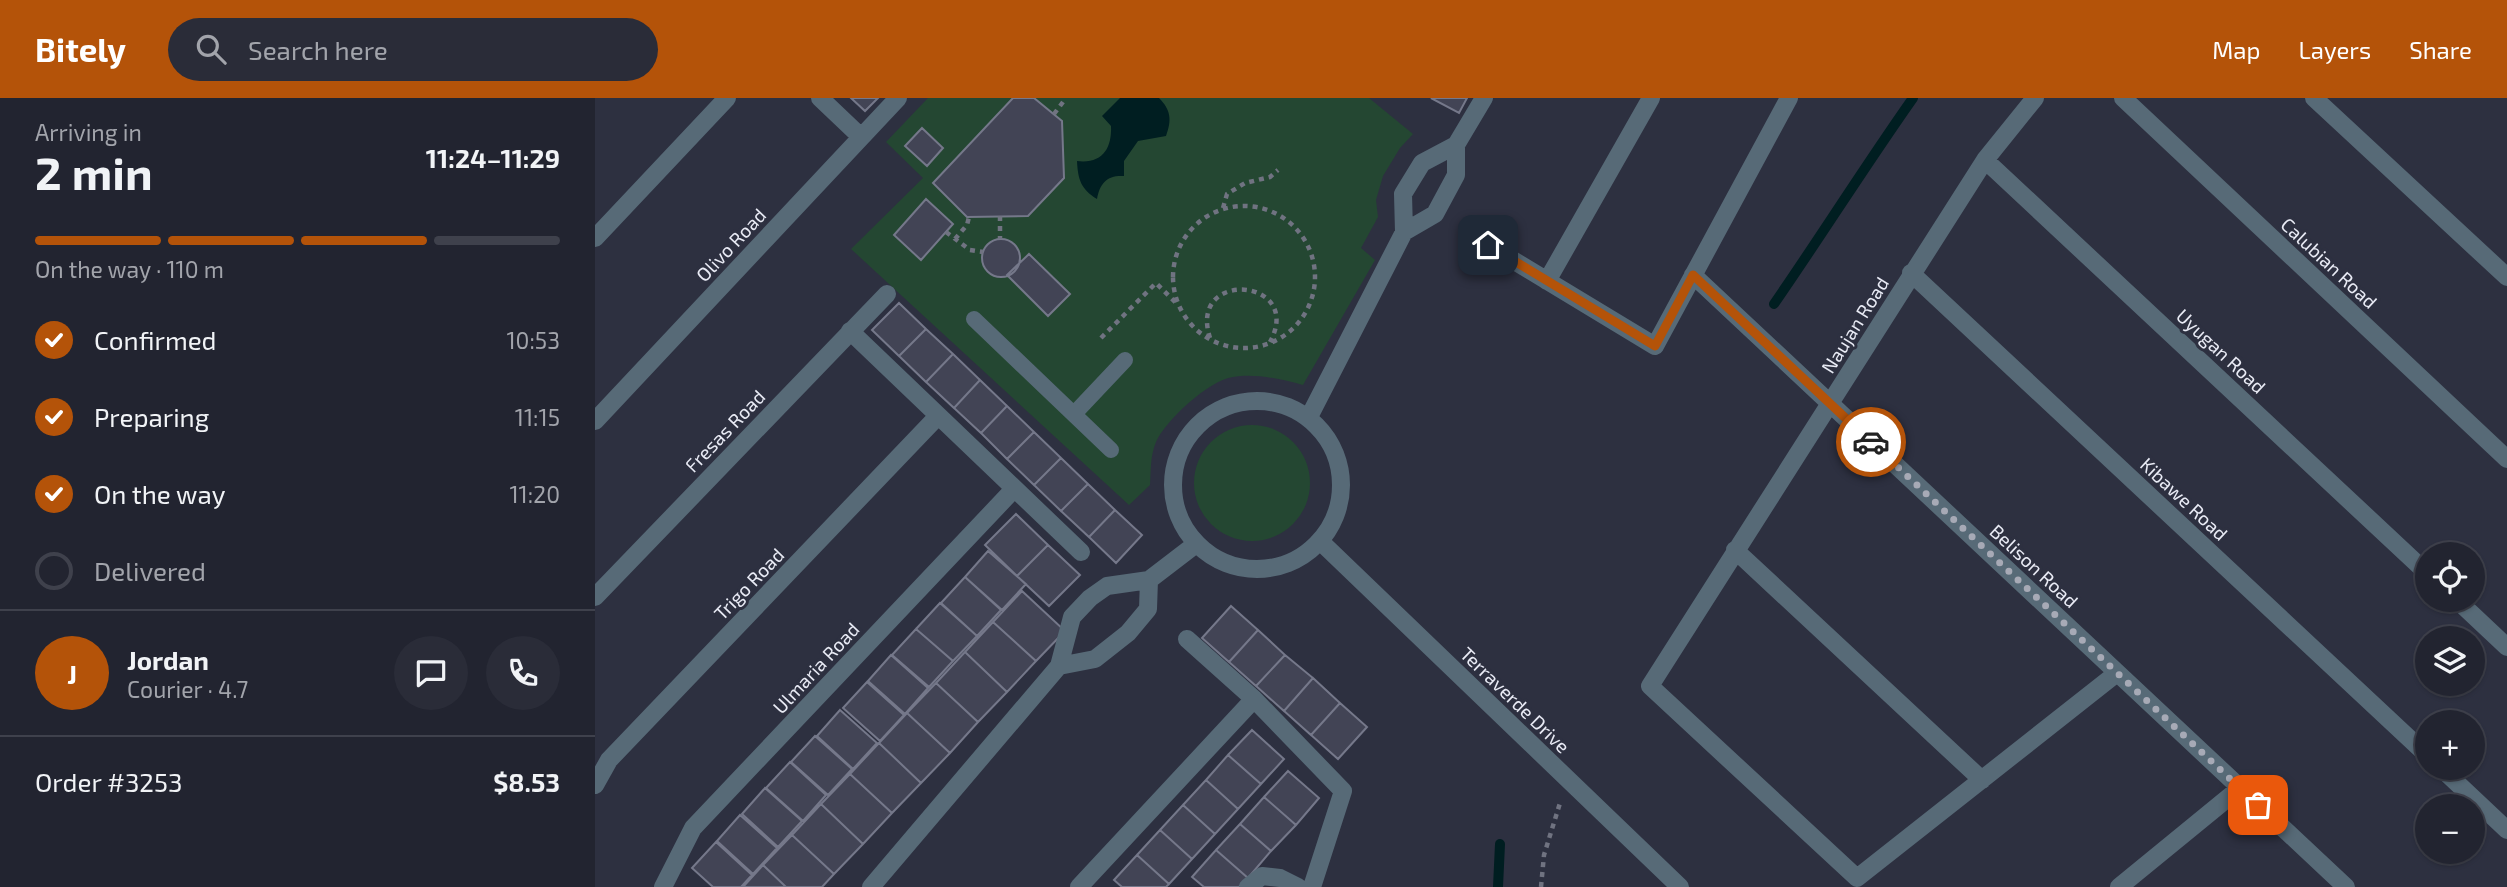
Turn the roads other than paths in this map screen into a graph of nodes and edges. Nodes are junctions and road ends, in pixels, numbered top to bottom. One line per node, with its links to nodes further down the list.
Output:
1 (727, 98): 14 (street)
2 (820, 98): 10 (street)
3 (898, 98): 10 (street, Olivo Road)
4 (1483, 98): 11 (street)
5 (1651, 98): 19 (street)
6 (1789, 98): 17 (street)
7 (2035, 98): 12 (street, Naujan Road)
8 (2123, 98): 30 (street, Calubian Road)
9 (2314, 98): 18 (street)
10 (861, 137): 28 (street, Olivo Road)
11 (1455, 145): 13 (street); 13 (street)
12 (1985, 160): 16 (street, Naujan Road); 36 (street, Uyugan Road)
13 (1404, 232): 27 (street)
14 (595, 238)
15 (1488, 245): 19 (street)
16 (1911, 273): 24 (street, Naujan Road); 45 (street, Kibawe Road)
17 (1693, 275): 19 (street); 24 (street, Belison Road)
18 (2507, 277)
19 (1547, 281)
20 (887, 294): 22 (street, Fresas Road)
21 (974, 319): 25 (lane)
22 (850, 331): 26 (street); 38 (street, Fresas Road)
23 (1125, 360): 25 (lane)
24 (1831, 404): 34 (street, Naujan Road); 43 (street, Belison Road)
25 (1074, 414): 29 (lane)
26 (938, 416): 31 (street); 48 (street, Trigo Road)
27 (1309, 417): 32 (street); 33 (street)
28 (595, 421)
29 (1111, 450)
30 (2507, 459)
31 (1014, 489): 35 (street); 51 (street, Ulmaria Road)
32 (1321, 542): 33 (street); 57 (street, Terraverde Drive)
33 (1196, 544): 37 (street)
34 (1735, 550): 46 (street); 46 (street, Naujan Road)
35 (1081, 552)
36 (2415, 562)
37 (1149, 580): 42 (street); 42 (street)
38 (595, 597)
39 (2470, 612): 41 (street)
40 (1187, 639): 44 (street)
41 (2507, 647)
42 (1059, 666): 52 (street)
43 (2117, 673): 46 (street); 49 (street, Belison Road)
44 (1254, 699): 53 (street); 56 (street)
45 (2415, 744)
46 (1982, 780)
47 (2454, 780): 50 (street)
48 (595, 785)
49 (2240, 788): 58 (street); 59 (street, Belison Road)
50 (2507, 830)
51 (663, 887)
52 (871, 887)
53 (1079, 887)
54 (1248, 887): 55 (street)
55 (1298, 887)
56 (1311, 887)
57 (1680, 887)
58 (2119, 887)
59 (2346, 887)

